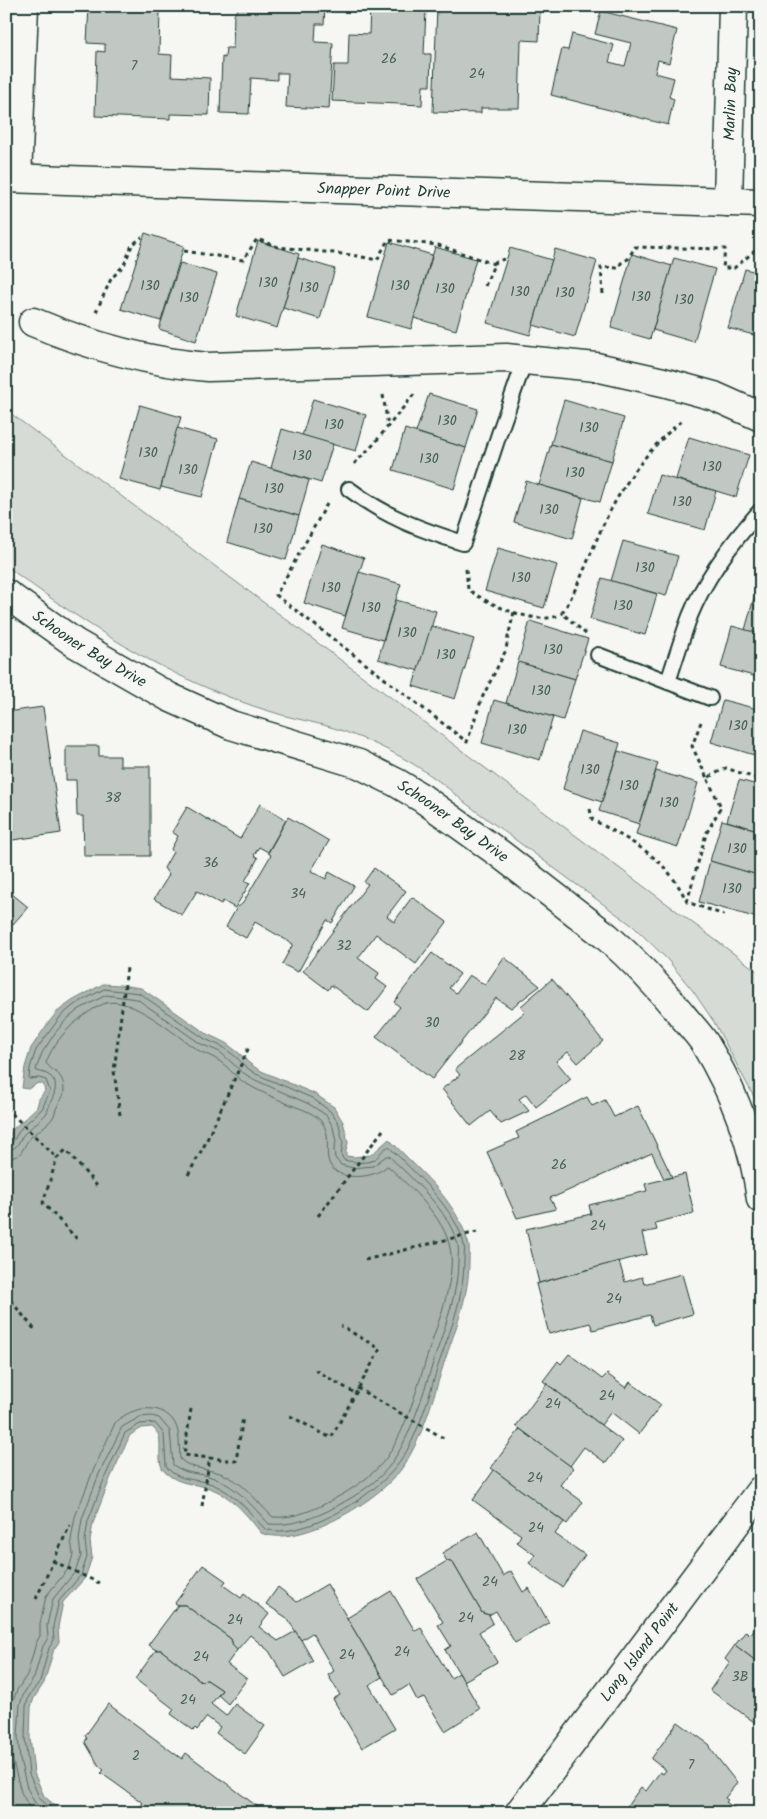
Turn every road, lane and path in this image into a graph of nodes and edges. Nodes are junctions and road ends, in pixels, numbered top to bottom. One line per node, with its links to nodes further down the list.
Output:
1 (24, 6): 3 (street)
2 (733, 6): 4 (street, Marlin Bay)
3 (11, 178): 4 (street, Snapper Point Drive)
4 (728, 202): 5 (street, Snapper Point Drive)
5 (761, 203)
6 (142, 237): 14 (path)
7 (761, 250): 12 (path)
8 (184, 251): 10 (path)
9 (504, 259): 10 (path)
10 (494, 264): 11 (path)
11 (485, 286)
12 (603, 294)
13 (33, 322): 14 (street)
14 (82, 342): 15 (street)
15 (525, 360): 17 (street); 23 (lane)
16 (419, 388): 19 (path)
17 (714, 396): 18 (street); 26 (path)
18 (761, 417)
19 (347, 471)
20 (349, 489): 23 (lane)
21 (329, 500): 25 (path)
22 (761, 510): 29 (lane)
23 (463, 544): 25 (path)
24 (6, 594): 44 (street, Schooner Bay Drive)
25 (514, 612): 26 (path)
26 (562, 613): 28 (path)
27 (598, 655): 28 (lane)
28 (621, 665): 29 (lane)
29 (668, 682): 30 (lane)
30 (710, 698): 31 (path)
31 (707, 778): 32 (path); 34 (path)
32 (761, 780)
33 (590, 809): 34 (path)
34 (687, 902): 35 (path)
35 (724, 915)
36 (127, 968): 39 (path)
37 (249, 1047): 42 (path)
38 (6, 1108): 41 (path)
39 (120, 1115)
40 (383, 1130): 45 (path)
41 (57, 1158): 43 (path); 47 (path)
42 (188, 1175)
43 (97, 1186)
44 (761, 1199)
45 (318, 1216)
46 (477, 1232): 48 (path)
47 (77, 1240)
48 (365, 1260)
49 (6, 1295): 51 (path)
50 (341, 1326): 53 (path)
51 (35, 1330)
52 (315, 1370): 54 (path)
53 (357, 1388): 54 (path); 58 (path)
54 (355, 1393): 57 (path)
55 (191, 1409): 59 (path)
56 (243, 1416): 59 (path)
57 (290, 1416)
58 (447, 1440)
59 (210, 1457): 61 (path)
60 (761, 1490): 66 (street, Long Island Point)
61 (202, 1506)
62 (70, 1525): 63 (path)
63 (54, 1561): 64 (path); 65 (path)
64 (99, 1583)
65 (36, 1599)
66 (519, 1813)

